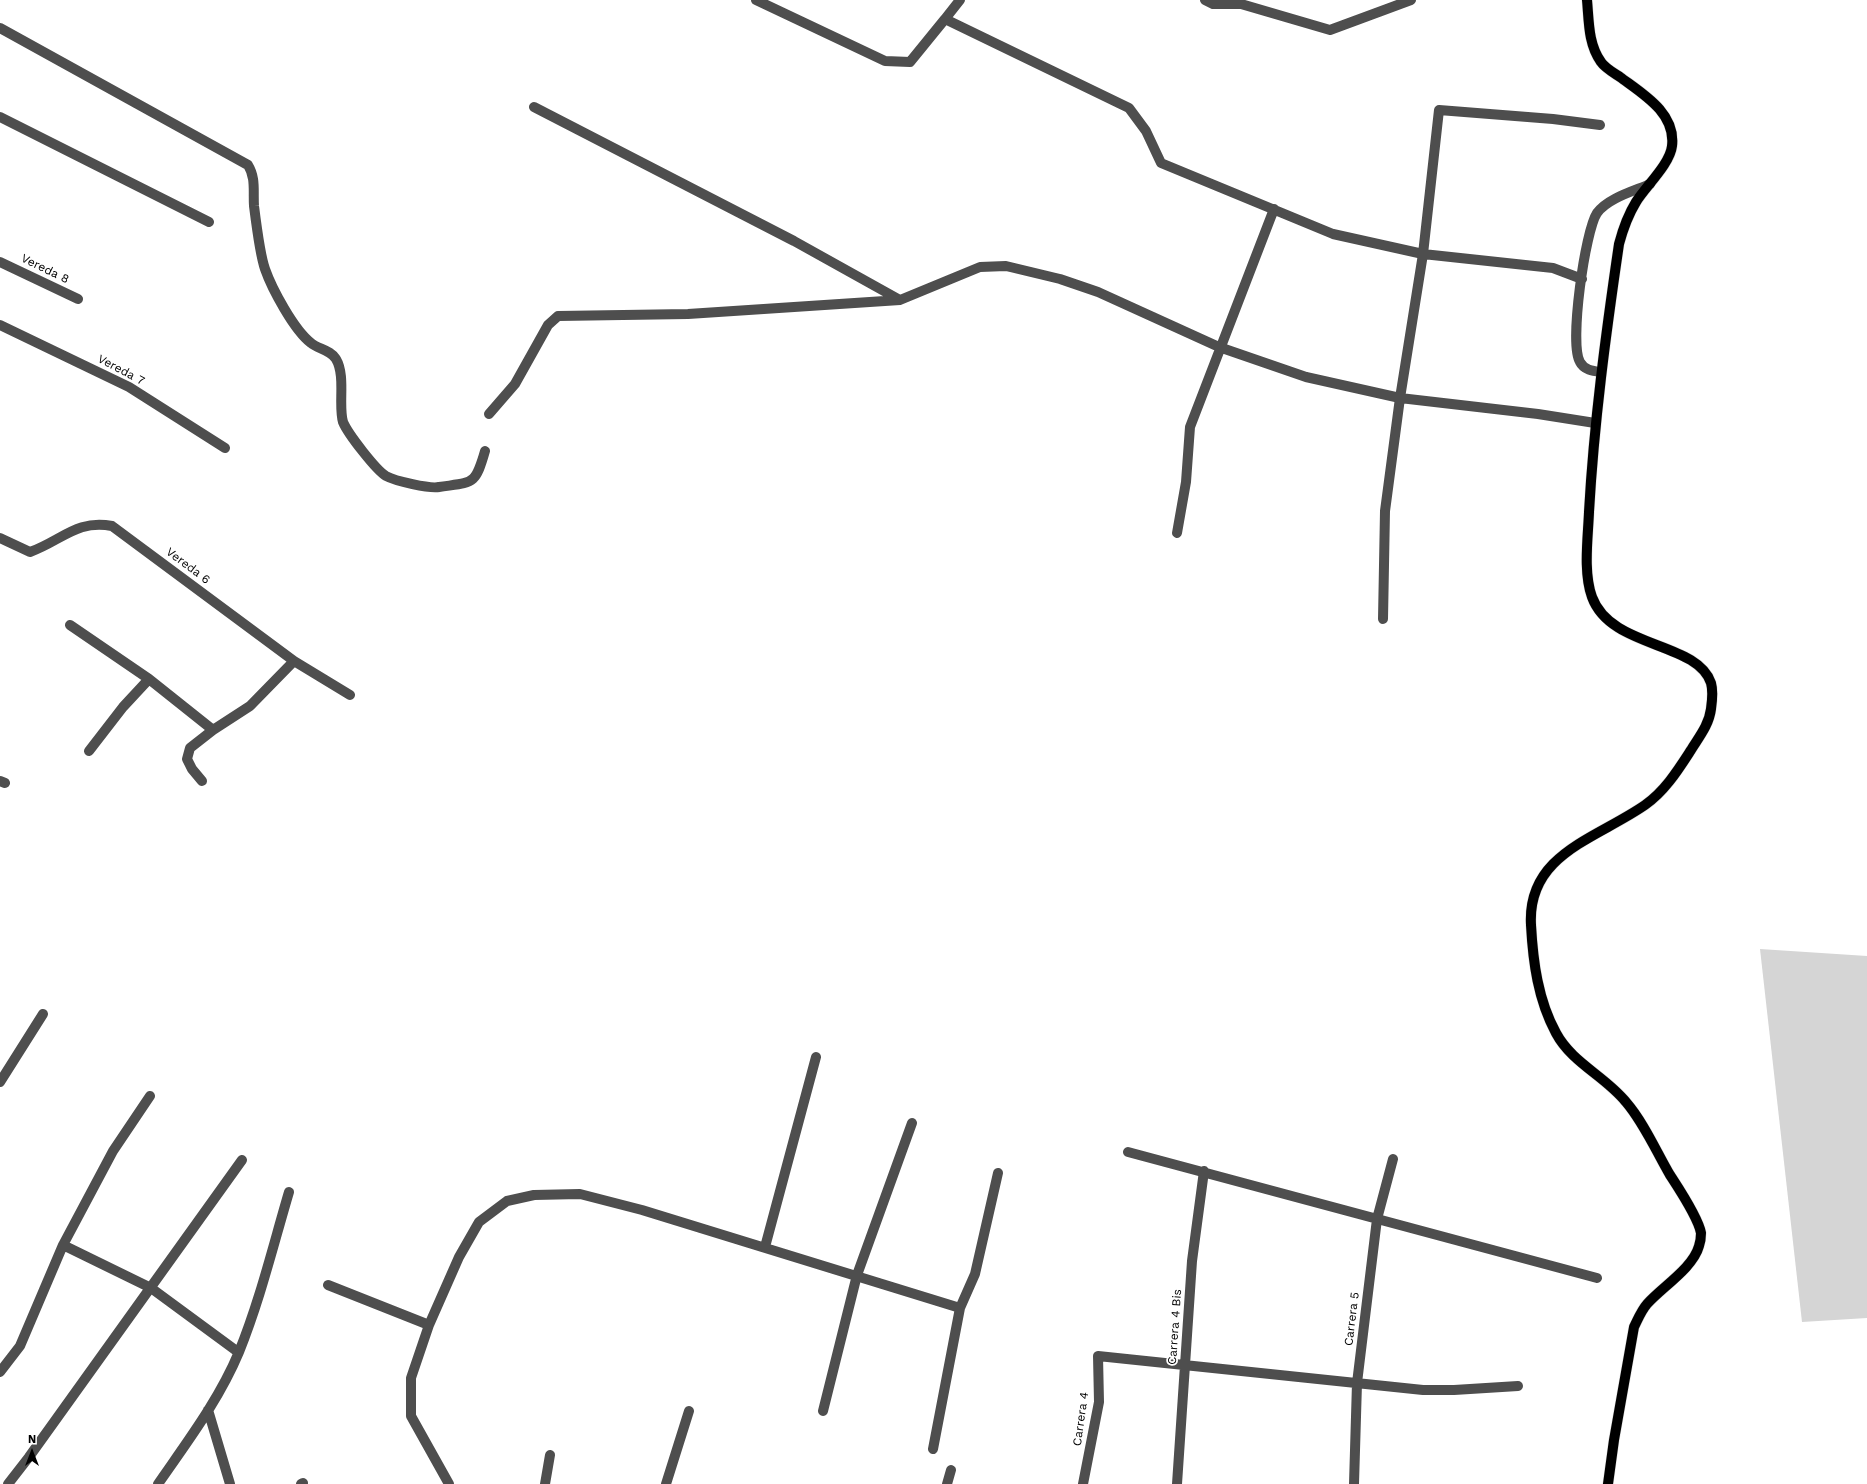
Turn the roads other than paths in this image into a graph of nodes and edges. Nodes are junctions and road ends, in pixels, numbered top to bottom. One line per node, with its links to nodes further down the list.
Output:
1 (756, 0): 6 (street)
2 (960, 0): 6 (street)
3 (1205, 0): 4 (street)
4 (1411, 0)
5 (1587, 0): 11 (main road)
6 (945, 19): 12 (street)
7 (0, 28): 26 (street)
8 (534, 107): 18 (street)
9 (0, 117): 13 (street)
10 (1600, 125): 14 (street)
11 (1650, 184): 16 (street); 21 (main road)
12 (1274, 209): 14 (street); 20 (street)
13 (209, 222)
14 (1423, 254): 16 (street); 22 (street)
15 (0, 262): 17 (street, Vereda 8)
16 (1582, 279): 21 (street)
17 (78, 299)
18 (900, 300): 20 (street); 23 (street)
19 (0, 325): 25 (street, Vereda 7)
20 (1220, 348): 22 (street); 27 (street)
21 (1601, 372): 24 (main road)
22 (1400, 398): 24 (street); 29 (street)
23 (489, 414)
24 (1595, 423): 78 (main road)
25 (224, 448)
26 (485, 451)
27 (1177, 533)
28 (0, 538): 31 (street, Vereda 6)
29 (1383, 619)
30 (70, 625): 32 (street)
31 (294, 661): 33 (street, Vereda 6); 34 (street)
32 (149, 679): 34 (street); 35 (street)
33 (350, 695)
34 (213, 730): 36 (street)
35 (89, 750)
36 (202, 781)
37 (43, 1014): 39 (street)
38 (816, 1057): 50 (street)
39 (0, 1082)
40 (150, 1096): 49 (street)
41 (912, 1123): 51 (street)
42 (1128, 1152): 45 (street)
43 (1393, 1159): 48 (street, Carrera 5)
44 (242, 1160): 54 (street)
45 (1204, 1171): 48 (street); 58 (street, Carrera 4 Bis)
46 (998, 1173): 55 (street)
47 (289, 1192): 57 (street)
48 (1377, 1219): 52 (street); 60 (street, Carrera 5)
49 (63, 1245): 54 (street); 59 (street)
50 (766, 1247): 51 (street); 56 (street)
51 (857, 1275): 55 (street); 64 (street)
52 (1597, 1278)
53 (328, 1285): 56 (street)
54 (151, 1288): 57 (street); 68 (street)
55 (960, 1308): 65 (street)
56 (429, 1325): 71 (street)
57 (238, 1352): 62 (street)
58 (1186, 1364): 60 (street); 75 (street, Carrera 4); 76 (street, Carrera 4 Bis)
59 (0, 1372)
60 (1357, 1383): 61 (street); 77 (street, Carrera 5)
61 (1518, 1386)
62 (208, 1410): 69 (street); 70 (street)
63 (689, 1411): 73 (street)
64 (822, 1411)
65 (933, 1449)
66 (550, 1456): 72 (street)
67 (951, 1470): 74 (street)
68 (8, 1484)
69 (158, 1484)
70 (230, 1484)
71 (449, 1484)
72 (545, 1484)
73 (666, 1484)
74 (947, 1484)
75 (1083, 1484)
76 (1177, 1484)
77 (1354, 1484)
78 (1608, 1484)

